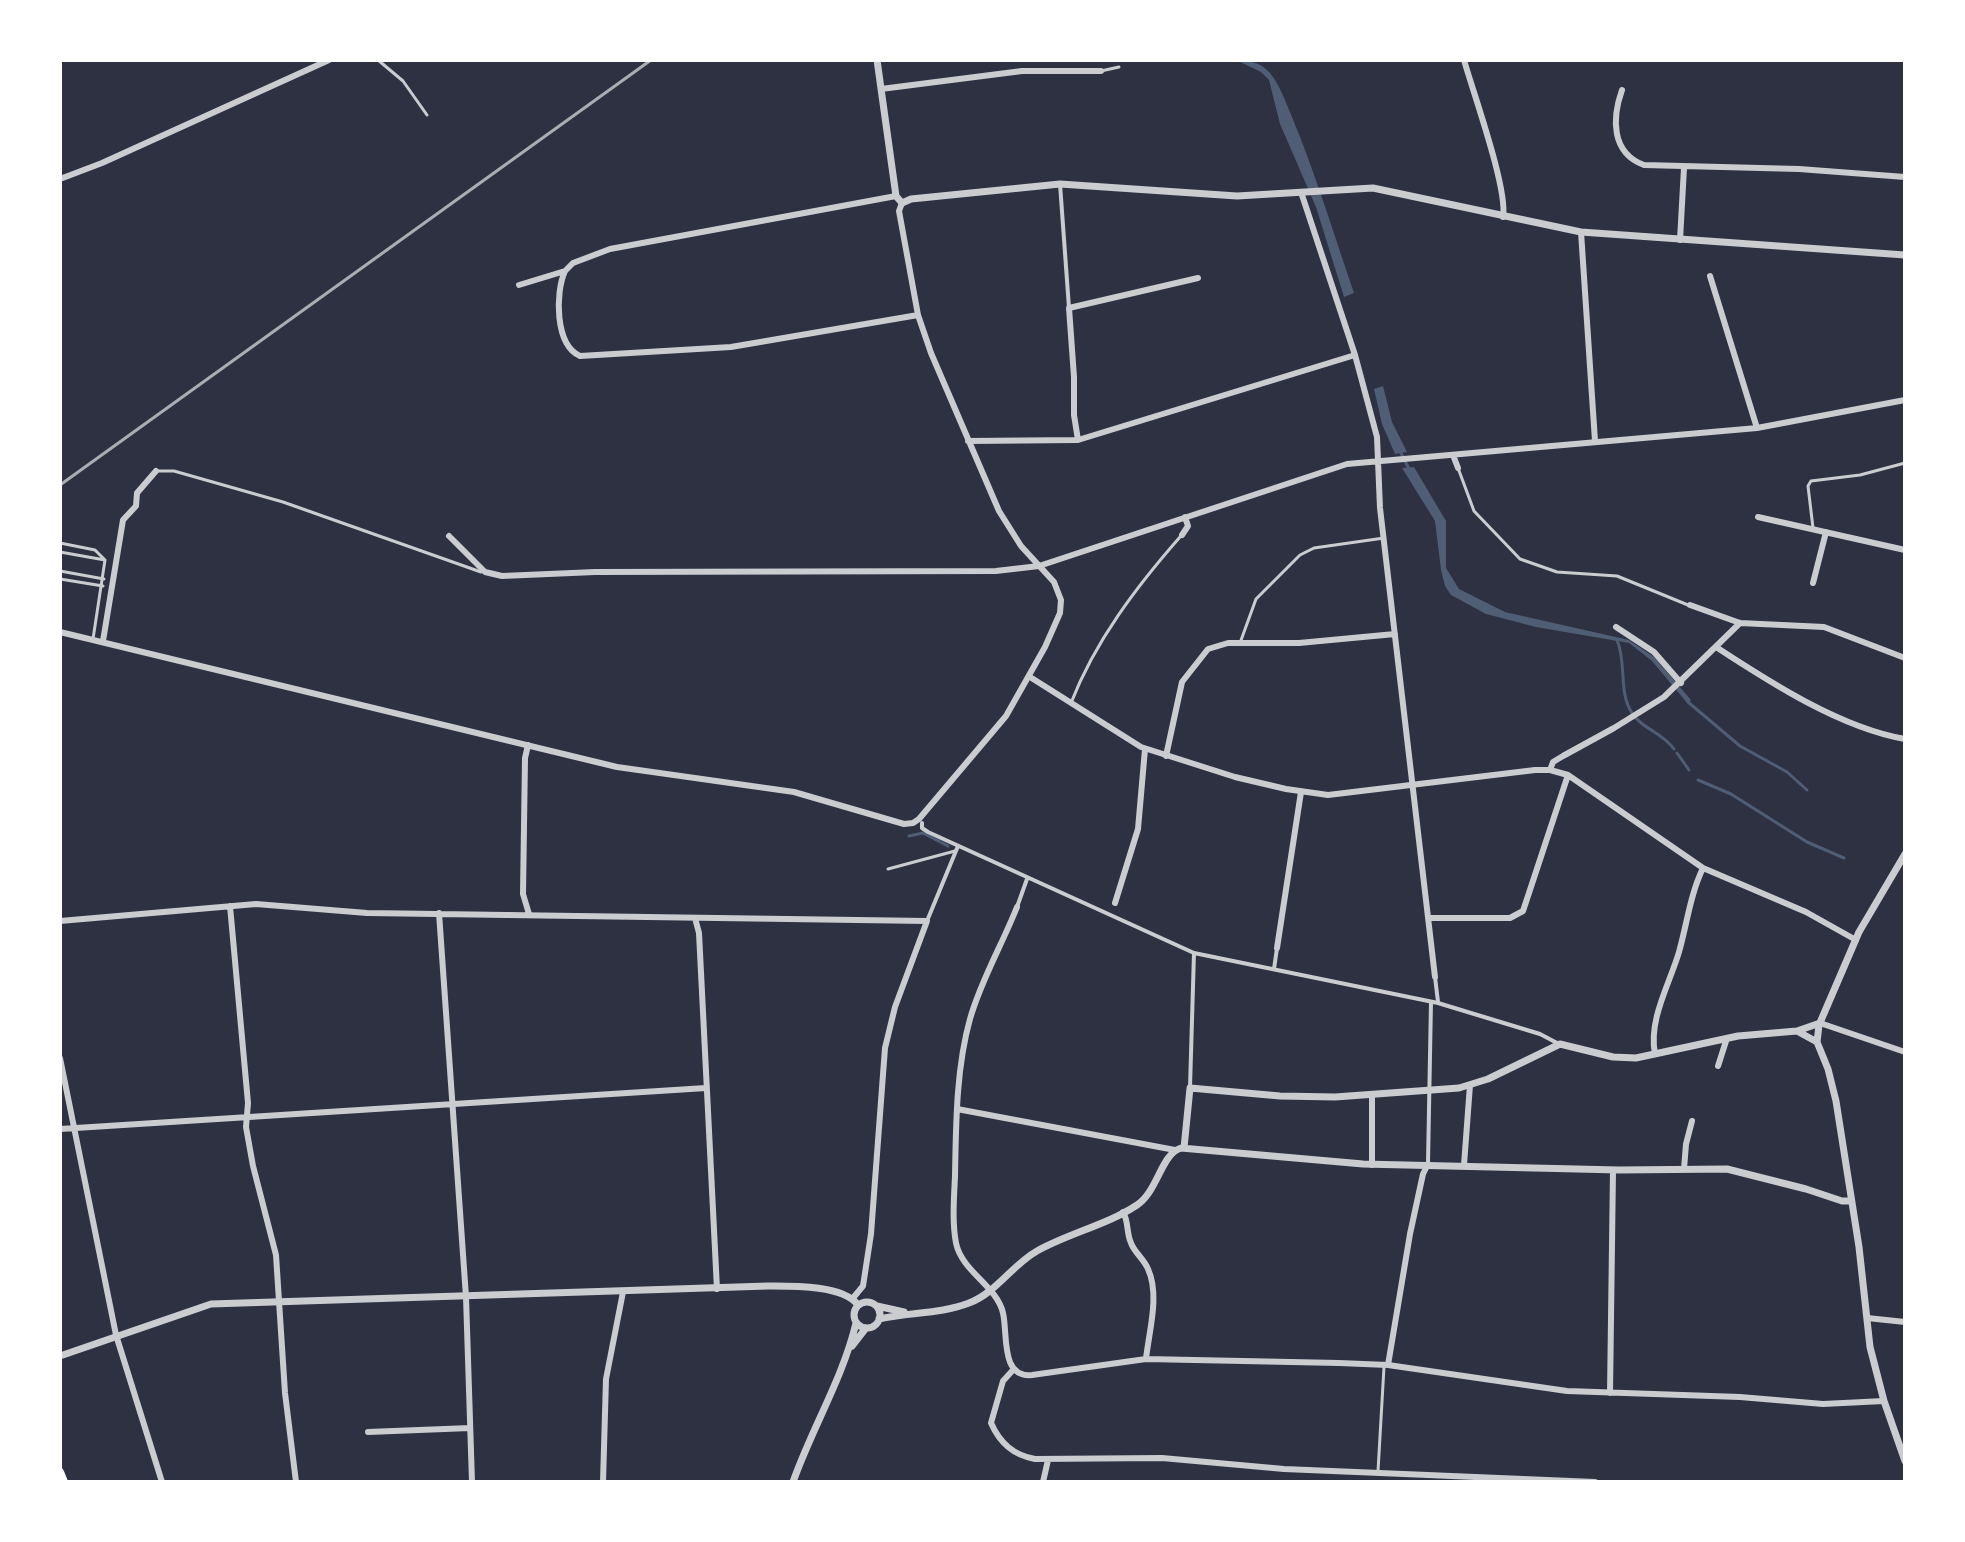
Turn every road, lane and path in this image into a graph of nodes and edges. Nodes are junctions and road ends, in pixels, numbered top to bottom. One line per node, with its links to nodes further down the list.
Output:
1 (329, 60): 12 (street)
2 (378, 60): 9 (lane)
3 (877, 60): 7 (street)
4 (1464, 60): 16 (street)
5 (1119, 67): 6 (lane)
6 (1101, 71): 7 (street)
7 (881, 89): 15 (street)
8 (1622, 90): 10 (street)
9 (427, 115)
10 (1684, 168): 11 (street); 18 (street)
11 (1905, 177)
12 (60, 179)
13 (1060, 184): 14 (street); 15 (street); 24 (street)
14 (1303, 192): 16 (street); 26 (street)
15 (899, 200): 20 (street); 25 (street)
16 (1503, 217): 17 (street)
17 (1581, 232): 18 (street); 31 (street)
18 (1680, 240): 19 (street)
19 (1905, 255)
20 (565, 271): 23 (street); 25 (street)
21 (1710, 276): 28 (street)
22 (1198, 278): 24 (street)
23 (519, 285)
24 (1069, 308): 29 (street)
25 (918, 315): 30 (street)
26 (1355, 355): 29 (street); 33 (street)
27 (1905, 400): 28 (street)
28 (1757, 428): 31 (street)
29 (1078, 440): 30 (street)
30 (968, 441): 48 (street)
31 (1595, 441): 32 (street)
32 (1453, 455): 33 (street); 35 (street)
33 (1379, 461): 37 (street); 43 (street)
34 (1905, 463): 39 (lane)
35 (1458, 468): 55 (lane)
36 (156, 471): 50 (lane); 61 (street)
37 (1185, 517): 41 (street); 48 (street)
38 (1758, 517): 39 (street)
39 (1813, 528): 40 (street)
40 (1826, 532): 45 (street); 53 (street)
41 (1182, 535): 67 (lane)
42 (449, 536): 50 (street)
43 (1384, 538): 59 (street); 62 (lane)
44 (60, 543): 47 (lane)
45 (1905, 550)
46 (60, 552): 47 (lane)
47 (105, 560): 52 (lane)
48 (1039, 566): 50 (street); 65 (street)
49 (60, 571): 52 (lane)
50 (485, 572)
51 (60, 579): 54 (lane)
52 (104, 579): 54 (lane)
53 (1813, 583)
54 (103, 586): 60 (lane)
55 (1690, 605): 56 (street)
56 (1740, 623): 63 (street); 64 (street)
57 (1616, 627): 66 (street)
58 (60, 632): 60 (street)
59 (1395, 634): 62 (street); 74 (street)
60 (93, 639): 61 (street)
61 (103, 641): 69 (street)
62 (1240, 643): 71 (street)
63 (1716, 647): 66 (street); 68 (street)
64 (1905, 658)
65 (1030, 677): 67 (street); 76 (street)
66 (1678, 686): 72 (street)
67 (1071, 703): 70 (street)
68 (1905, 739)
69 (528, 745): 76 (street); 86 (street)
70 (1145, 749): 71 (street); 82 (street)
71 (1166, 756): 75 (street)
72 (1550, 770): 73 (street); 74 (street)
73 (1568, 775): 79 (street); 89 (street)
74 (1413, 785): 75 (street); 89 (street)
75 (1301, 792): 93 (street)
76 (921, 821): 77 (street)
77 (956, 848): 80 (lane); 81 (street); 91 (street)
78 (1905, 854): 92 (street)
79 (1703, 868): 92 (street); 105 (street)
80 (888, 869)
81 (1028, 878): 84 (street); 87 (street)
82 (1115, 903): 87 (street)
83 (230, 906): 85 (street); 90 (street); 115 (street)
84 (1017, 907): 114 (street)
85 (439, 913): 86 (street); 113 (street)
86 (529, 914): 88 (street)
87 (1109, 917): 94 (street)
88 (695, 918): 91 (street); 109 (street)
89 (1428, 918): 96 (street)
90 (60, 921)
91 (927, 921): 133 (street)
92 (1856, 940): 99 (street)
93 (1277, 948): 95 (street)
94 (1194, 953): 95 (street); 110 (street)
95 (1274, 969): 97 (street)
96 (1435, 977): 98 (street)
97 (1431, 1002): 98 (street); 111 (street)
98 (1438, 1003): 103 (street)
99 (1820, 1023): 100 (street); 102 (street); 104 (street)
100 (1797, 1031): 101 (street); 102 (street)
101 (1727, 1038): 105 (street); 107 (street)
102 (1817, 1042): 126 (street)
103 (1560, 1044): 105 (street); 108 (street)
104 (1905, 1052)
105 (1655, 1054)
106 (60, 1058): 117 (street)
107 (1718, 1066)
108 (1470, 1085): 111 (street); 123 (street)
109 (706, 1088): 113 (street); 128 (street)
110 (1190, 1088): 112 (street); 119 (street)
111 (1428, 1090): 112 (street); 121 (street)
112 (1372, 1094): 122 (street)
113 (452, 1104): 115 (street); 131 (street)
114 (957, 1109): 120 (street); 129 (street)
115 (247, 1116): 117 (street); 132 (street)
116 (1692, 1121): 124 (street)
117 (74, 1127): 118 (street); 141 (street)
118 (60, 1129)
119 (1184, 1148): 120 (street); 122 (street)
120 (1175, 1150): 127 (street)
121 (1428, 1164): 122 (street); 123 (street); 145 (street)
122 (1372, 1165)
123 (1464, 1165): 125 (street)
124 (1684, 1169): 125 (street); 126 (street)
125 (1613, 1170): 147 (street)
126 (1850, 1201): 136 (street)
127 (1123, 1212): 129 (street); 144 (street)
128 (717, 1289): 130 (street); 133 (street)
129 (990, 1291): 135 (street); 146 (street)
130 (623, 1292): 131 (street); 159 (street)
131 (466, 1297): 132 (street); 149 (street)
132 (279, 1302): 141 (street); 157 (street)
133 (856, 1302): 134 (street); 139 (street)
134 (877, 1306): 135 (street); 137 (street)
135 (906, 1313): 137 (street)
136 (1867, 1318): 138 (street); 148 (street)
137 (879, 1319): 140 (street)
138 (1905, 1322)
139 (856, 1323): 140 (street); 142 (street)
140 (866, 1328): 142 (street)
141 (116, 1335): 143 (street); 156 (street)
142 (852, 1346): 160 (street)
143 (60, 1356)
144 (1146, 1359): 145 (street); 146 (street)
145 (1386, 1365): 147 (street); 153 (lane)
146 (1013, 1370): 151 (street)
147 (1610, 1393): 148 (street)
148 (1884, 1401): 152 (street)
149 (470, 1428): 150 (street); 158 (street)
150 (368, 1432)
151 (1048, 1460): 153 (street); 161 (street)
152 (1905, 1461)
153 (1378, 1471): 162 (street)
154 (60, 1472): 155 (main road)
155 (64, 1482)
156 (162, 1482)
157 (296, 1482)
158 (472, 1482)
159 (603, 1482)
160 (793, 1482)
161 (1043, 1482)
162 (1595, 1482)

